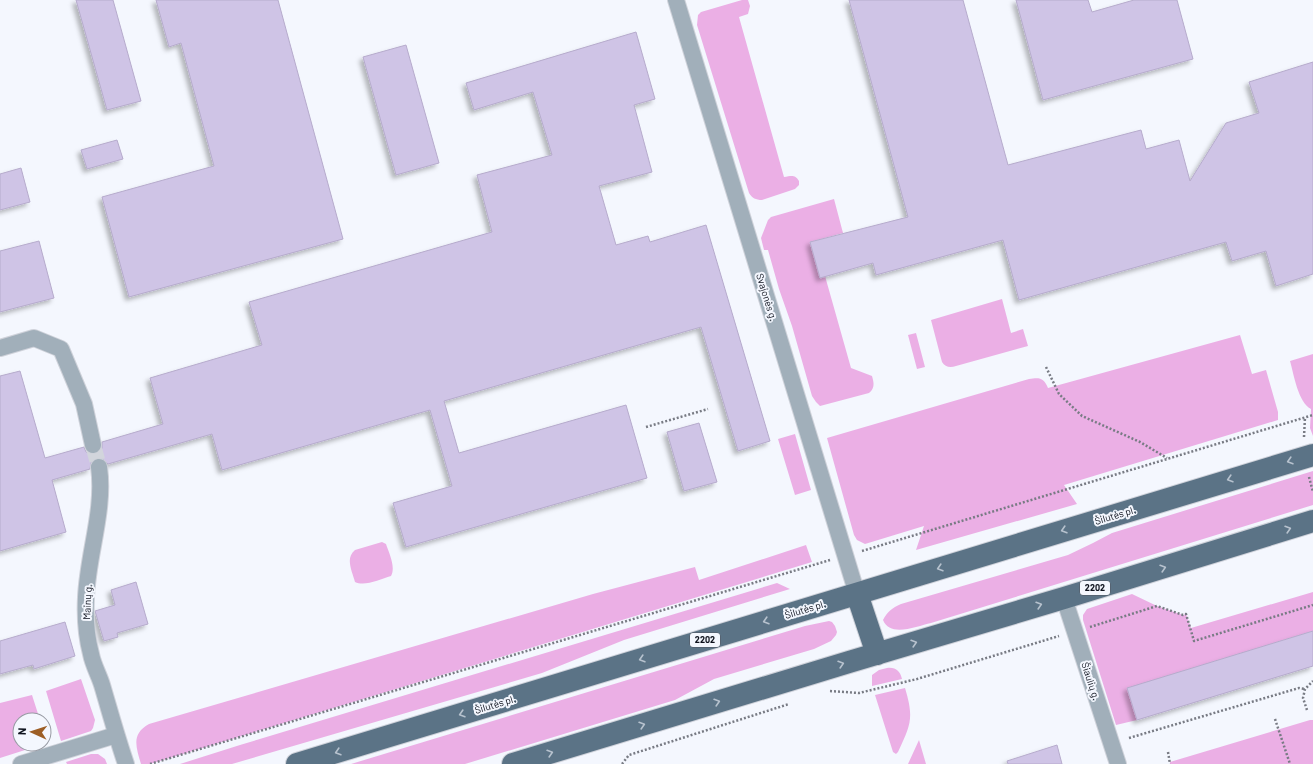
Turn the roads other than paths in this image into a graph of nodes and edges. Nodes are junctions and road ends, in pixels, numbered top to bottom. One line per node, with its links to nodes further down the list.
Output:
1 (676, 0): 7 (street, Svajonės g.)
2 (0, 348): 3 (street)
3 (93, 445)
4 (1313, 454): 7 (main road, Šilutės pl. / 2202, one-way to 7)
5 (99, 467): 10 (street, Mainų g.)
6 (1313, 521): 8 (main road, 2202, one-way to 6)
7 (857, 594): 9 (main road); 13 (main road, Šilutės pl. / 2202, one-way to 13)
8 (1064, 598): 9 (main road, 2202, one-way to 8); 15 (street, Šiaulių g.)
9 (877, 654): 14 (main road, 2202, one-way to 9)
10 (116, 735): 11 (street); 12 (street, Mainų g.)
11 (21, 764)
12 (126, 764)
13 (297, 764)
14 (513, 764)
15 (1118, 764)

